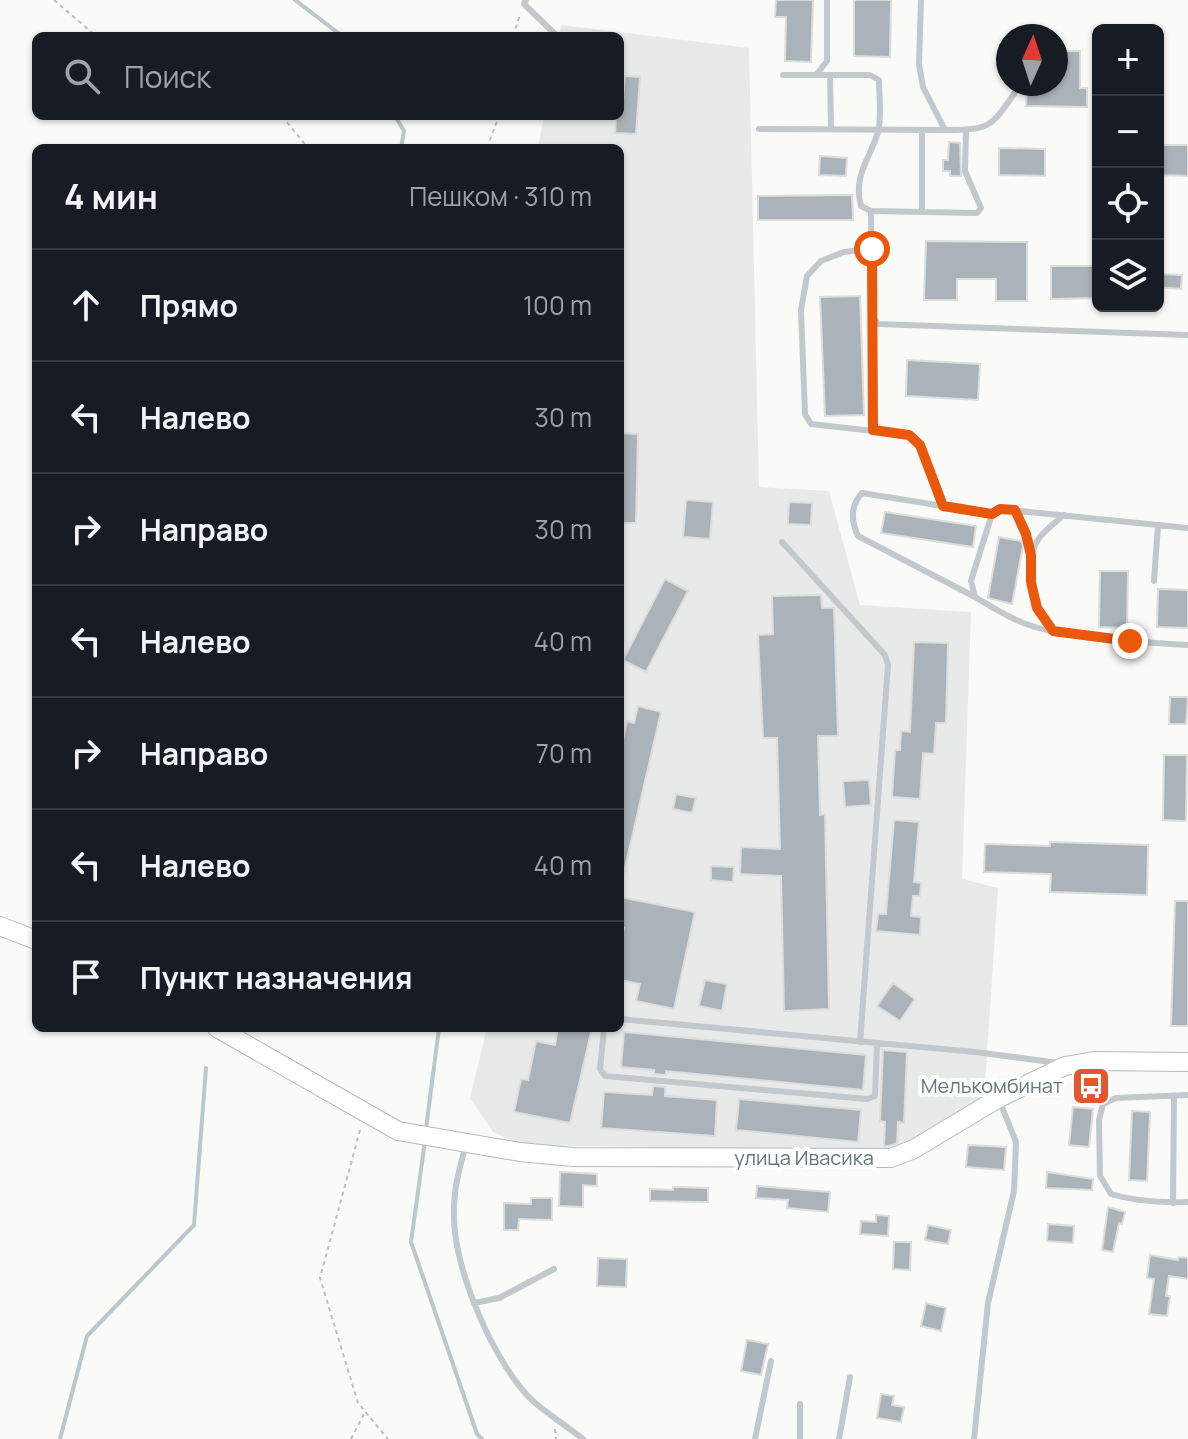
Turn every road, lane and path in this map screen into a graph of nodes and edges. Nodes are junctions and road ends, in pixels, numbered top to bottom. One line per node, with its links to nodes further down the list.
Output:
1 (54, 0): 5 (path)
2 (827, 0): 9 (lane)
3 (921, 0): 18 (lane)
4 (525, 2): 6 (path); 7 (lane)
5 (91, 32)
6 (514, 32)
7 (553, 32)
8 (783, 75): 9 (lane)
9 (816, 75): 10 (lane)
10 (830, 75): 15 (lane); 16 (lane)
11 (1013, 96): 19 (lane)
12 (285, 120): 20 (path)
13 (498, 120): 21 (path)
14 (759, 129): 15 (lane)
15 (831, 129): 16 (lane)
16 (879, 129): 17 (lane); 22 (lane)
17 (922, 130): 18 (lane); 23 (lane)
18 (945, 130): 19 (lane)
19 (966, 130): 23 (lane)
20 (305, 144)
21 (488, 144)
22 (871, 211): 23 (lane); 24 (lane)
23 (922, 212)
24 (872, 249): 25 (lane); 27 (lane)
25 (872, 316): 26 (lane); 27 (lane)
26 (1188, 335)
27 (873, 430): 28 (lane)
28 (943, 506): 30 (lane); 37 (lane)
29 (1015, 510): 30 (lane); 31 (lane); 35 (lane)
30 (992, 514): 37 (lane)
31 (1064, 515): 32 (lane); 35 (lane)
32 (1158, 525): 33 (lane); 36 (lane)
33 (1188, 528)
34 (782, 542): 45 (lane)
35 (1031, 555): 38 (lane)
36 (1154, 581)
37 (975, 597): 38 (lane)
38 (1053, 631): 39 (lane)
39 (1188, 645)
40 (0, 926): 41 (main road)
41 (32, 938)
42 (624, 1019): 45 (lane)
43 (224, 1032): 52 (main road)
44 (604, 1032): 46 (lane)
45 (860, 1042): 46 (lane)
46 (877, 1044): 48 (lane)
47 (1188, 1062): 48 (main road, улица Ивасика)
48 (1070, 1065): 51 (main road, улица Ивасика)
49 (1188, 1095): 50 (lane)
50 (1174, 1097): 55 (lane); 55 (lane)
51 (999, 1098): 53 (main road, улица Ивасика); 68 (lane)
52 (365, 1111): 53 (main road, улица Ивасика); 61 (path)
53 (458, 1142): 57 (lane)
54 (1188, 1202): 55 (lane)
55 (1173, 1203)
56 (554, 1269): 57 (lane)
57 (474, 1303): 64 (lane)
58 (771, 1361): 65 (lane)
59 (850, 1377): 67 (lane)
60 (800, 1404): 66 (lane)
61 (365, 1412): 62 (path); 63 (path)
62 (351, 1439)
63 (388, 1439)
64 (583, 1439)
65 (755, 1439)
66 (800, 1439)
67 (839, 1439)
68 (974, 1439)

